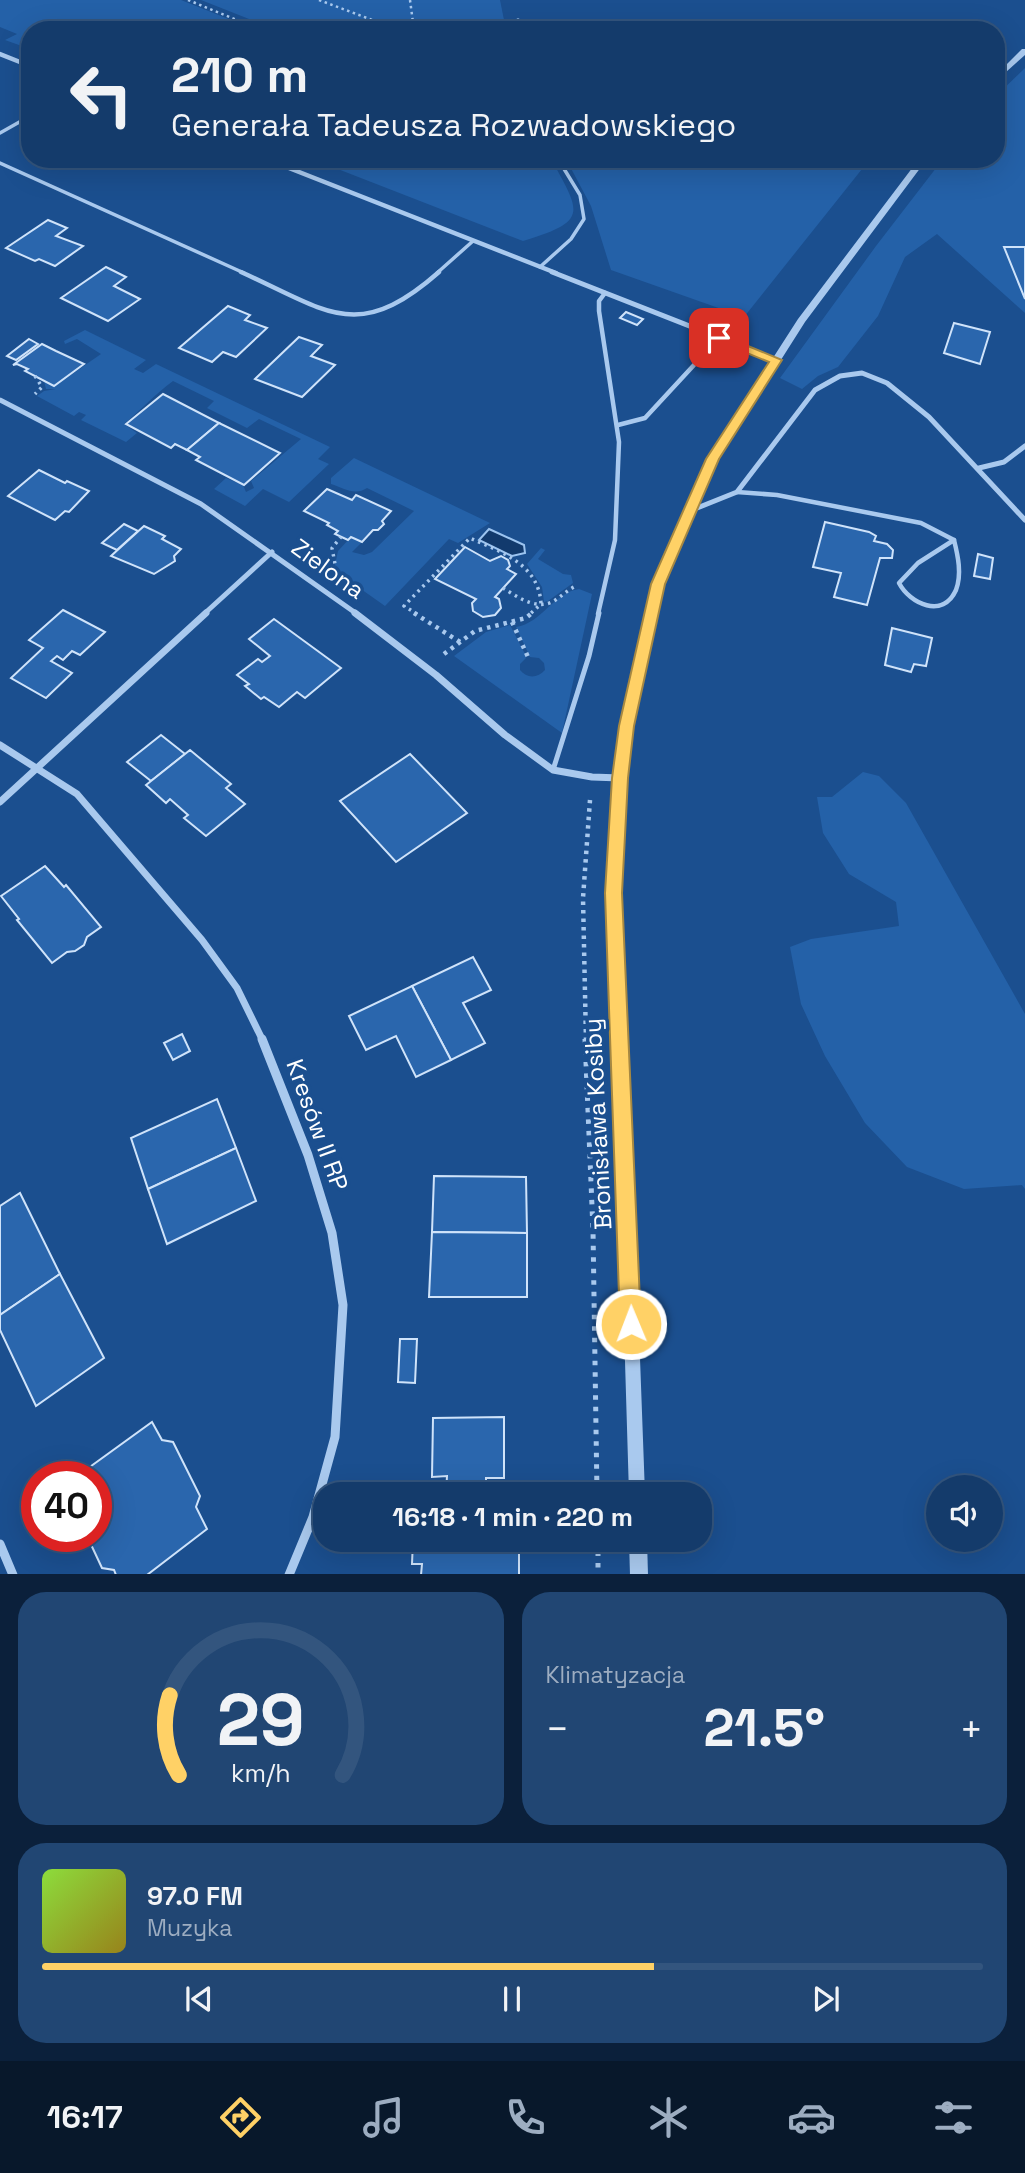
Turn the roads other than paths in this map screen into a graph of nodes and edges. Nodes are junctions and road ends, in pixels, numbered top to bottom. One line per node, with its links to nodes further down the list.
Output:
1 (1025, 51): 4 (street)
2 (0, 54): 3 (street)
3 (21, 62)
4 (1005, 70)
5 (21, 121): 6 (lane)
6 (0, 133)
7 (0, 163): 11 (lane)
8 (289, 168): 11 (street)
9 (564, 168): 12 (lane)
10 (916, 168): 14 (street, Bronisława Kosiby)
11 (473, 241): 12 (street)
12 (540, 267): 13 (street)
13 (605, 293): 14 (street); 17 (lane)
14 (776, 360): 21 (street, Bronisława Kosiby)
15 (694, 365): 17 (lane)
16 (0, 400): 24 (street, Zielona)
17 (618, 425): 27 (lane)
18 (1025, 446): 19 (street)
19 (979, 468): 20 (street); 22 (street)
20 (737, 492): 21 (street); 23 (lane)
21 (692, 510): 28 (street, Bronisława Kosiby)
22 (1025, 520)
23 (954, 540): 23 (lane)
24 (271, 552): 26 (street); 27 (street, Zielona)
25 (0, 745): 26 (street, Kresów II RP)
26 (36, 767): 29 (street); 34 (street, Kresów II RP)
27 (553, 770): 28 (street, Zielona)
28 (620, 778): 30 (street, Bronisława Kosiby)
29 (0, 802)
30 (636, 1482)
31 (0, 1544): 33 (street)
32 (638, 1552): 35 (street)
33 (13, 1574)
34 (289, 1574)
35 (639, 1574)

